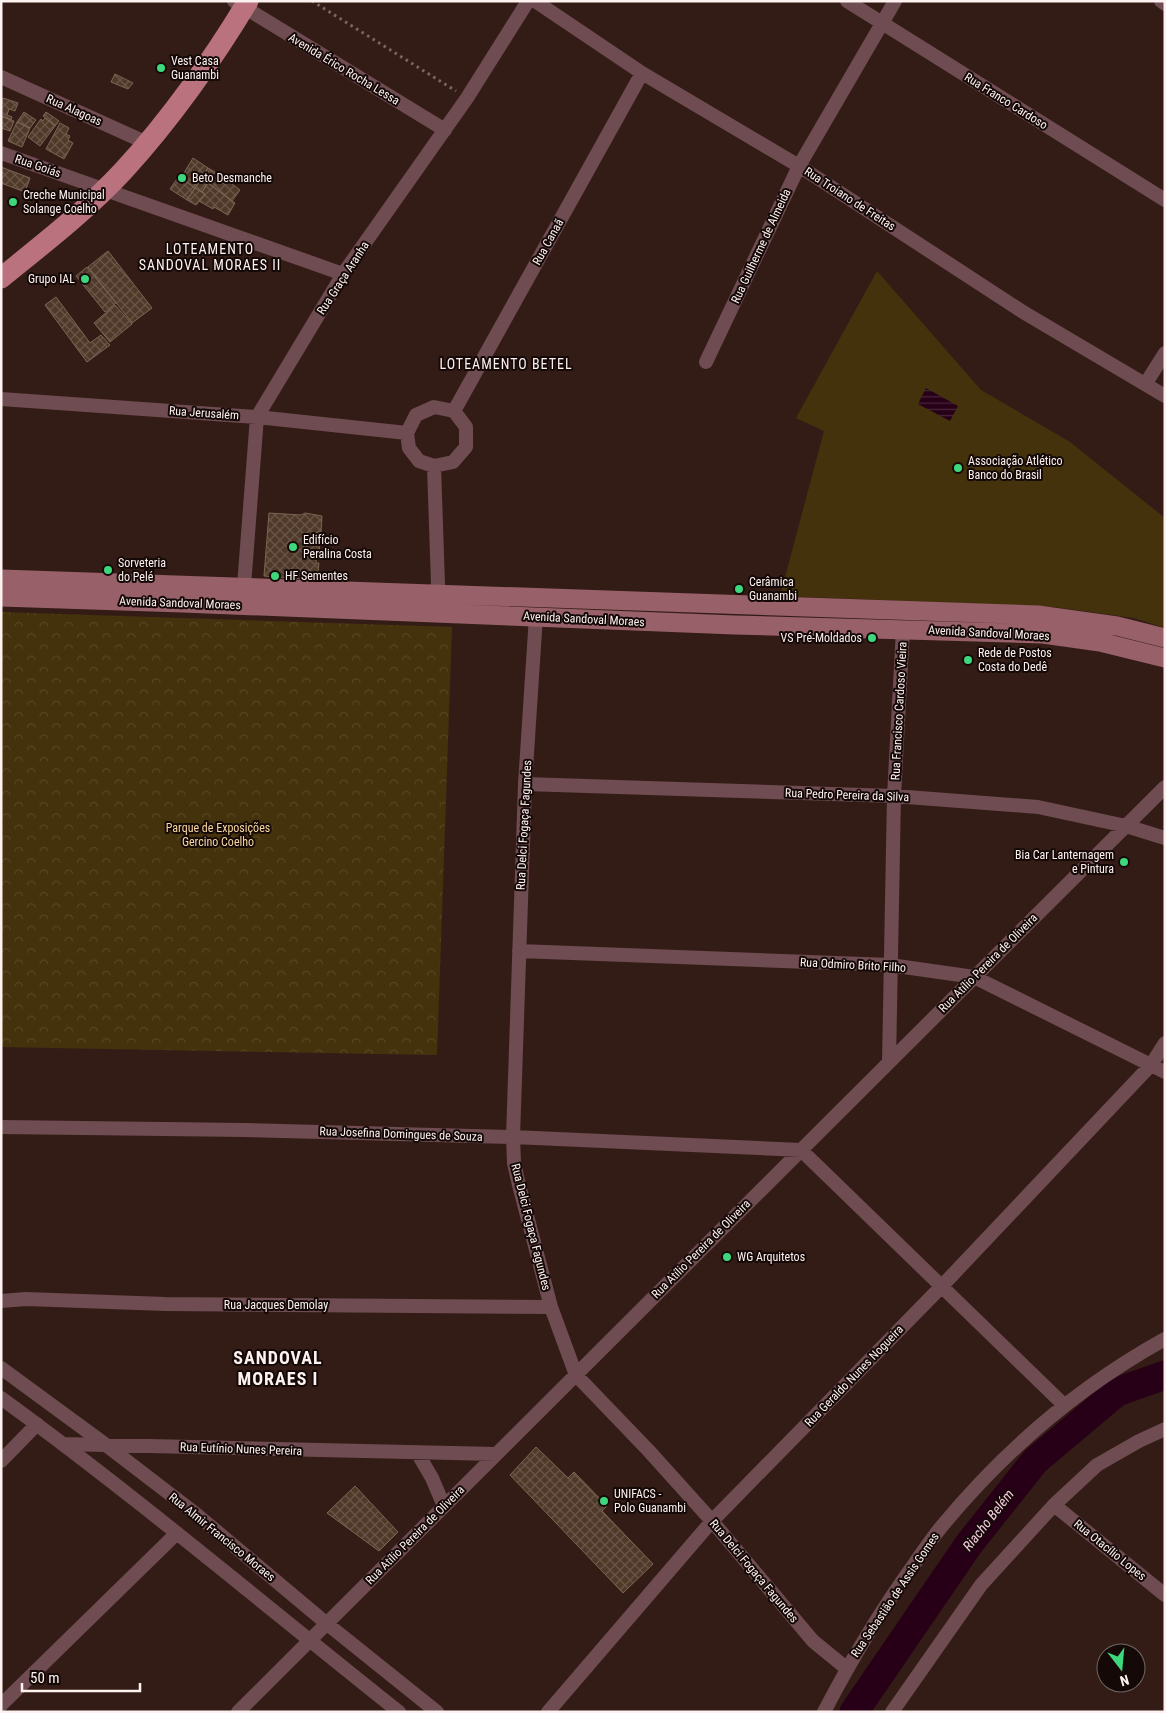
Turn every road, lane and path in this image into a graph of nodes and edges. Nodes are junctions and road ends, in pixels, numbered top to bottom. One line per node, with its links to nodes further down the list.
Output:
1 (312, 1): 12 (path)
2 (528, 1): 12 (street, Rua Graça Aranha)
3 (535, 1): 10 (street, Rua Troiano de Freitas)
4 (847, 1): 9 (street, Rua Franco Cardoso)
5 (895, 1): 9 (street, Rua Guilherme de Almeida)
6 (1161, 1): 8 (street)
7 (242, 4): 13 (street, Avenida Érico Rocha Lessa); 14 (main road)
8 (1165, 4)
9 (881, 23): 16 (street, Rua Guilherme de Almeida); 18 (street, Rua Franco Cardoso)
10 (642, 73): 16 (street, Rua Troiano de Freitas); 26 (street, Rua Canaã)
11 (1, 77): 14 (street, Rua Alagoas)
12 (467, 98): 13 (street, Rua Graça Aranha)
13 (445, 130): 19 (street, Rua Graça Aranha)
14 (147, 143): 17 (main road)
15 (1, 153): 17 (street, Rua Goiás)
16 (799, 166): 22 (street, Rua Guilherme de Almeida); 23 (street, Rua Troiano de Freitas)
17 (104, 190): 19 (street, Rua Goiás); 20 (main road)
18 (1165, 200)
19 (343, 274): 27 (street, Rua Graça Aranha)
20 (1, 278)
21 (1165, 354): 23 (street)
22 (706, 362)
23 (1146, 384): 24 (street, Rua Troiano de Freitas)
24 (1165, 396)
25 (1, 399): 27 (street, Rua Jerusalém)
26 (454, 412): 28 (street); 29 (street)
27 (258, 417): 28 (street, Rua Jerusalém); 31 (street, Rua Graça Aranha)
28 (407, 433): 29 (street)
29 (434, 466): 33 (street)
30 (1, 579): 32 (main road, Avenida Sandoval Moraes)
31 (244, 586): 32 (main road, Avenida Sandoval Moraes); 33 (main road, Avenida Sandoval Moraes)
32 (183, 594): 34 (main road, Avenida Sandoval Moraes); 36 (main road, Avenida Sandoval Moraes)
33 (439, 594): 35 (main road, Avenida Sandoval Moraes); 36 (street)
34 (1, 598)
35 (762, 606): 38 (main road); 40 (main road, Avenida Sandoval Moraes)
36 (439, 614): 37 (main road, Avenida Sandoval Moraes)
37 (536, 616): 38 (main road, Avenida Sandoval Moraes); 42 (street, Rua Delci Fogaça Fagundes)
38 (762, 626): 39 (main road, Avenida Sandoval Moraes)
39 (903, 629): 41 (main road, Avenida Sandoval Moraes); 44 (street, Rua Francisco Cardoso Vieira)
40 (1165, 638)
41 (1165, 658)
42 (525, 784): 44 (street, Rua Pedro Pereira da Silva); 47 (street, Rua Delci Fogaça Fagundes)
43 (1165, 787): 45 (street, Rua Atílio Pereira de Oliveira)
44 (894, 796): 45 (street, Rua Pedro Pereira da Silva); 48 (street, Rua Francisco Cardoso Vieira)
45 (1126, 826): 46 (street, Rua Pedro Pereira da Silva); 49 (street, Rua Atílio Pereira de Oliveira)
46 (1165, 838)
47 (519, 952): 48 (street, Rua Odmiro Brito Filho); 55 (street, Rua Delci Fogaça Fagundes)
48 (890, 965): 49 (street, Rua Odmiro Brito Filho); 51 (street, Rua Francisco Cardoso Vieira)
49 (974, 977): 51 (street, Rua Atílio Pereira de Oliveira); 52 (street, Rua Odmiro Brito Filho)
50 (1165, 1044): 52 (street, Rua Geraldo Nunes Nogueira)
51 (889, 1062): 56 (street, Rua Atílio Pereira de Oliveira)
52 (1151, 1065): 53 (street, Rua Odmiro Brito Filho); 57 (street, Rua Geraldo Nunes Nogueira)
53 (1165, 1072)
54 (1, 1127): 55 (street, Rua Josefina Domingues de Souza)
55 (513, 1137): 56 (street, Rua Josefina Domingues de Souza); 59 (street, Rua Delci Fogaça Fagundes)
56 (801, 1150): 57 (street); 62 (street, Rua Atílio Pereira de Oliveira)
57 (942, 1287): 64 (street); 74 (street, Rua Geraldo Nunes Nogueira)
58 (1, 1302): 59 (street, Rua Jacques Demolay)
59 (551, 1307): 62 (street, Rua Delci Fogaça Fagundes)
60 (1165, 1339): 64 (street, Rua Sebastião de Assis Gomes)
61 (1, 1368): 68 (street, Rua Almir Francisco Moraes)
62 (576, 1375): 70 (street, Rua Atílio Pereira de Oliveira); 74 (street, Rua Delci Fogaça Fagundes)
63 (1, 1398): 65 (street, Rua Almir Francisco Moraes)
64 (1064, 1405): 79 (street, Rua Sebastião de Assis Gomes)
65 (37, 1424): 67 (street, Rua Almir Francisco Moraes); 71 (street)
66 (1165, 1429): 72 (street)
67 (63, 1444): 68 (street, Rua Eutínio Nunes Pereira); 75 (street, Rua Almir Francisco Moraes)
68 (106, 1445): 69 (street, Rua Eutínio Nunes Pereira); 77 (street, Rua Almir Francisco Moraes)
69 (418, 1454): 70 (street, Rua Eutínio Nunes Pereira); 73 (street)
70 (496, 1454): 73 (street, Rua Atílio Pereira de Oliveira)
71 (1, 1461)
72 (1054, 1505): 76 (street, Rua Otacílio Lopes); 86 (street)
73 (444, 1506): 77 (street, Rua Atílio Pereira de Oliveira)
74 (712, 1521): 79 (street, Rua Delci Fogaça Fagundes); 84 (street, Rua Geraldo Nunes Nogueira)
75 (177, 1533): 78 (street, Rua Almir Francisco Moraes); 80 (street)
76 (1165, 1595)
77 (326, 1623): 78 (street, Rua Atílio Pereira de Oliveira); 83 (street, Rua Almir Francisco Moraes)
78 (309, 1641): 81 (street, Rua Atílio Pereira de Oliveira); 82 (street, Rua Almir Francisco Moraes)
79 (846, 1668): 85 (street, Rua Sebastião de Assis Gomes)
80 (1, 1705)
81 (238, 1712)
82 (400, 1712)
83 (437, 1712)
84 (548, 1712)
85 (824, 1712)
86 (892, 1712)

